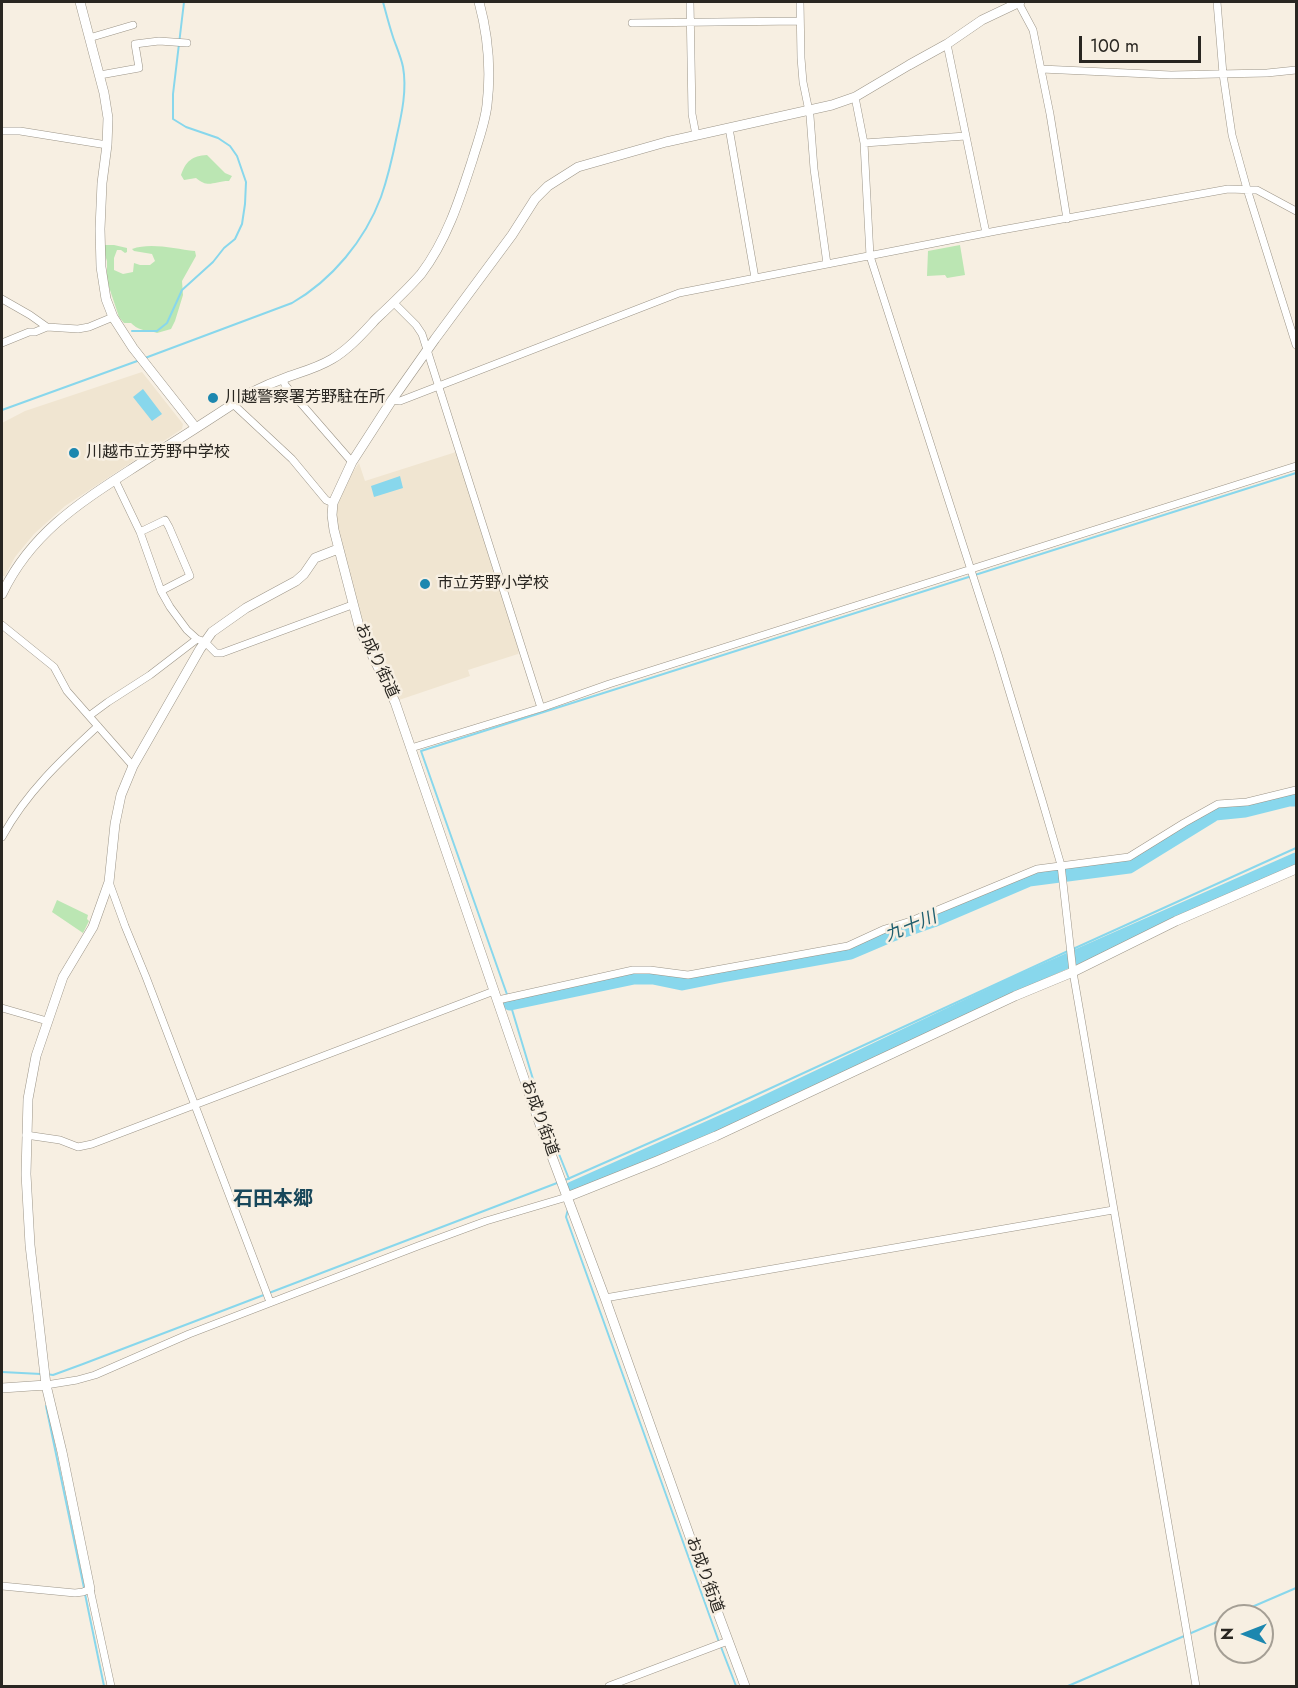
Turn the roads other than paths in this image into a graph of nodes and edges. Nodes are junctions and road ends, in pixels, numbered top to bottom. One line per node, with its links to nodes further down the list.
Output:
1 (80, 2): 11 (street)
2 (479, 2): 34 (street)
3 (690, 2): 8 (street)
4 (800, 2): 7 (street)
5 (1019, 2): 13 (street); 14 (street)
6 (1217, 2): 16 (street)
7 (800, 21): 8 (street); 19 (street)
8 (690, 22): 9 (street); 22 (street)
9 (632, 23)
10 (133, 25): 11 (street)
11 (89, 38): 17 (street)
12 (187, 43): 17 (street)
13 (947, 44): 18 (street); 23 (street)
14 (1041, 69): 16 (street); 28 (street)
15 (1296, 70): 16 (street)
16 (1223, 74): 26 (street)
17 (100, 75): 25 (street)
18 (855, 98): 19 (street); 24 (street)
19 (808, 110): 20 (street); 31 (street)
20 (729, 128): 22 (street); 32 (street)
21 (2, 131): 25 (street)
22 (696, 135): 39 (street)
23 (966, 136): 24 (street); 29 (street)
24 (864, 143): 30 (street)
25 (107, 145): 35 (street)
26 (1247, 189): 27 (street); 28 (street); 38 (street)
27 (1296, 211)
28 (1067, 219): 29 (street)
29 (987, 233): 30 (street)
30 (870, 256): 31 (street); 51 (street)
31 (827, 264): 32 (street)
32 (755, 278): 41 (street)
33 (2, 299): 36 (street)
34 (394, 303): 39 (street); 40 (street)
35 (113, 317): 36 (street); 44 (street)
36 (47, 327): 37 (street)
37 (2, 343)
38 (1296, 345)
39 (428, 351): 41 (street); 42 (street)
40 (283, 379): 43 (street); 45 (street)
41 (439, 387): 42 (street); 57 (street)
42 (392, 400): 45 (street)
43 (233, 404): 44 (street); 48 (street)
44 (196, 428): 47 (street)
45 (352, 462): 48 (street)
46 (1296, 466): 51 (street)
47 (115, 480): 49 (street); 52 (street)
48 (333, 503): 50 (street, お成り街道)
49 (140, 532): 53 (street); 53 (street)
50 (338, 549): 54 (street, お成り街道); 56 (street)
51 (971, 570): 57 (street); 64 (street)
52 (2, 589)
53 (161, 591): 56 (street)
54 (352, 605): 56 (street); 60 (street, お成り街道)
55 (2, 625): 58 (street)
56 (201, 640): 58 (street); 61 (street)
57 (541, 708): 60 (street)
58 (89, 716): 59 (street)
59 (98, 726): 61 (street); 63 (street)
60 (411, 748): 68 (street, お成り街道)
61 (133, 766): 66 (street)
62 (1296, 790): 64 (street)
63 (2, 837)
64 (1061, 866): 67 (street); 68 (street)
65 (1296, 869): 67 (street)
66 (109, 882): 70 (street); 71 (street)
67 (1074, 972): 73 (street); 74 (street)
68 (496, 995): 71 (street); 73 (street, お成り街道)
69 (2, 1008): 70 (street)
70 (47, 1021): 72 (street)
71 (195, 1105): 72 (street); 76 (street)
72 (26, 1135): 77 (street)
73 (567, 1197): 75 (street, お成り街道); 76 (street)
74 (1113, 1210): 75 (street); 85 (street)
75 (605, 1298): 81 (street, お成り街道)
76 (270, 1302): 77 (street)
77 (46, 1385): 78 (street); 80 (street)
78 (2, 1388)
79 (2, 1586): 80 (street)
80 (90, 1589): 82 (street)
81 (726, 1642): 83 (street); 84 (street, お成り街道)
82 (111, 1686)
83 (609, 1686)
84 (745, 1686)
85 (1196, 1686)

